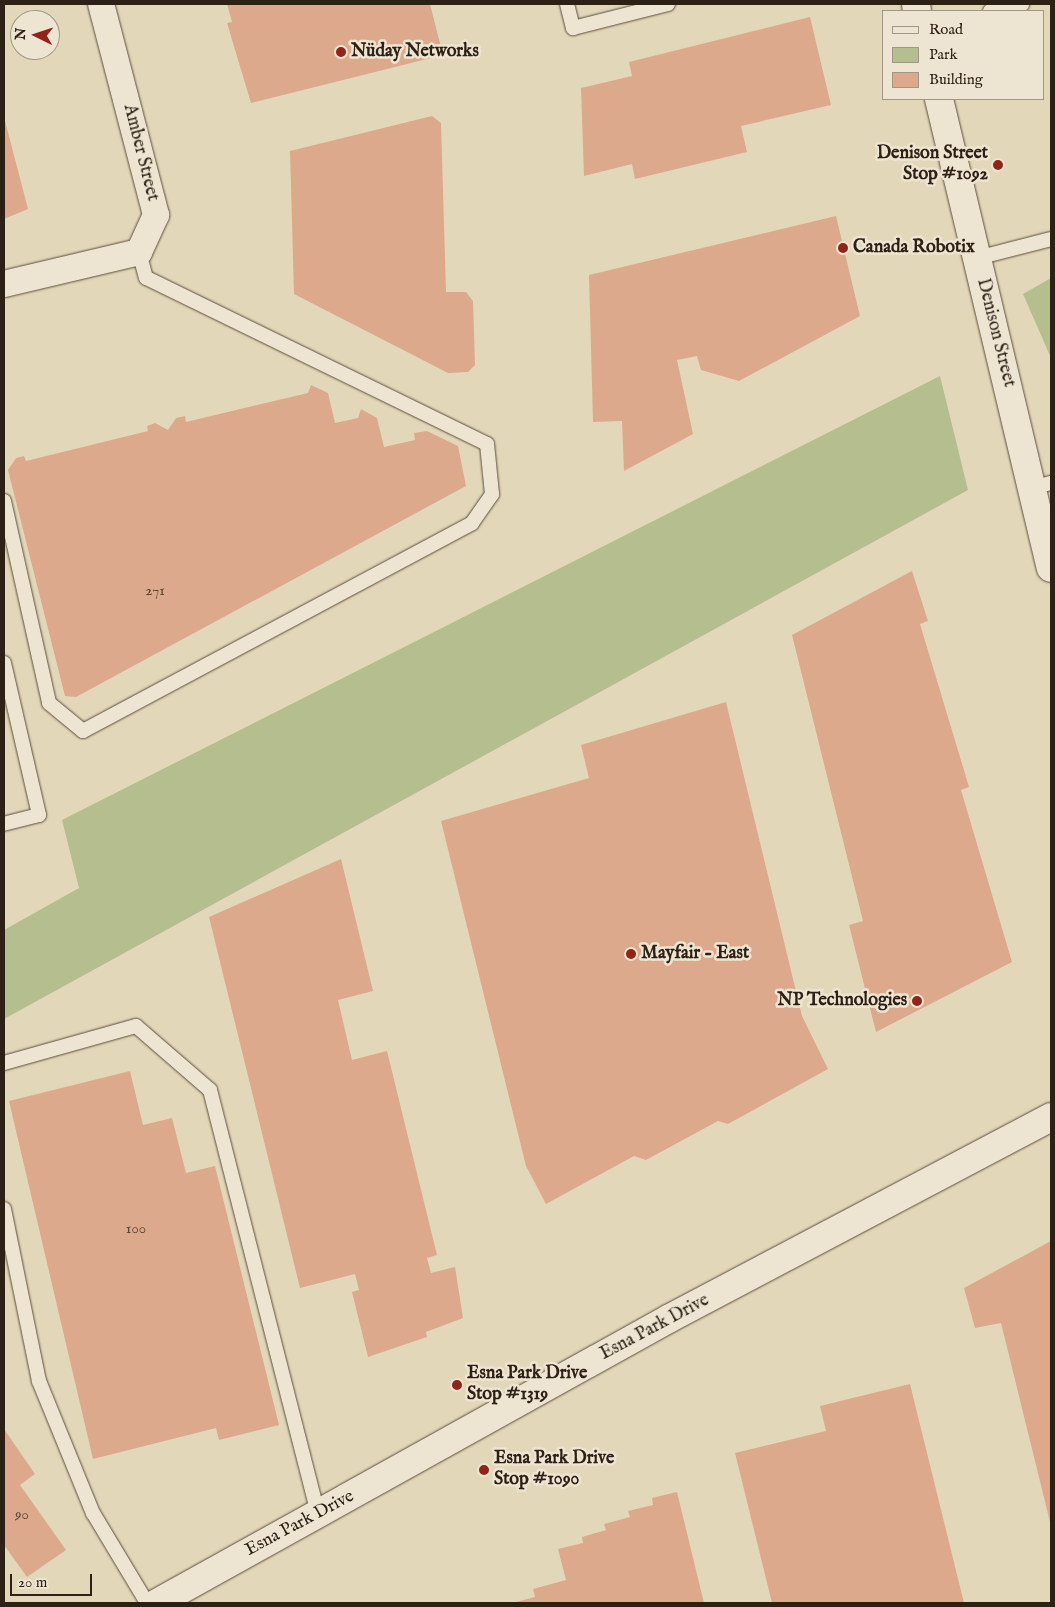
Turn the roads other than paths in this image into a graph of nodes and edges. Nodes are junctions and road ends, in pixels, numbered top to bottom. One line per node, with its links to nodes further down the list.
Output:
1 (101, 4): 8 (street, Amber Street)
2 (567, 4): 3 (lane)
3 (668, 4)
4 (1022, 4): 5 (lane)
5 (995, 10)
6 (939, 100): 9 (street, Denison Street)
7 (1051, 239): 9 (lane)
8 (140, 252): 10 (street); 12 (lane)
9 (977, 258): 11 (street, Denison Street)
10 (4, 284)
11 (1042, 486): 13 (street, Denison Street)
12 (4, 501)
13 (1051, 568)
14 (4, 663): 15 (lane)
15 (4, 824)
16 (4, 1063): 19 (lane)
17 (1051, 1117): 19 (street, Esna Park Drive)
18 (4, 1209): 20 (lane)
19 (318, 1515): 21 (street, Esna Park Drive)
20 (147, 1603)
21 (157, 1603)

